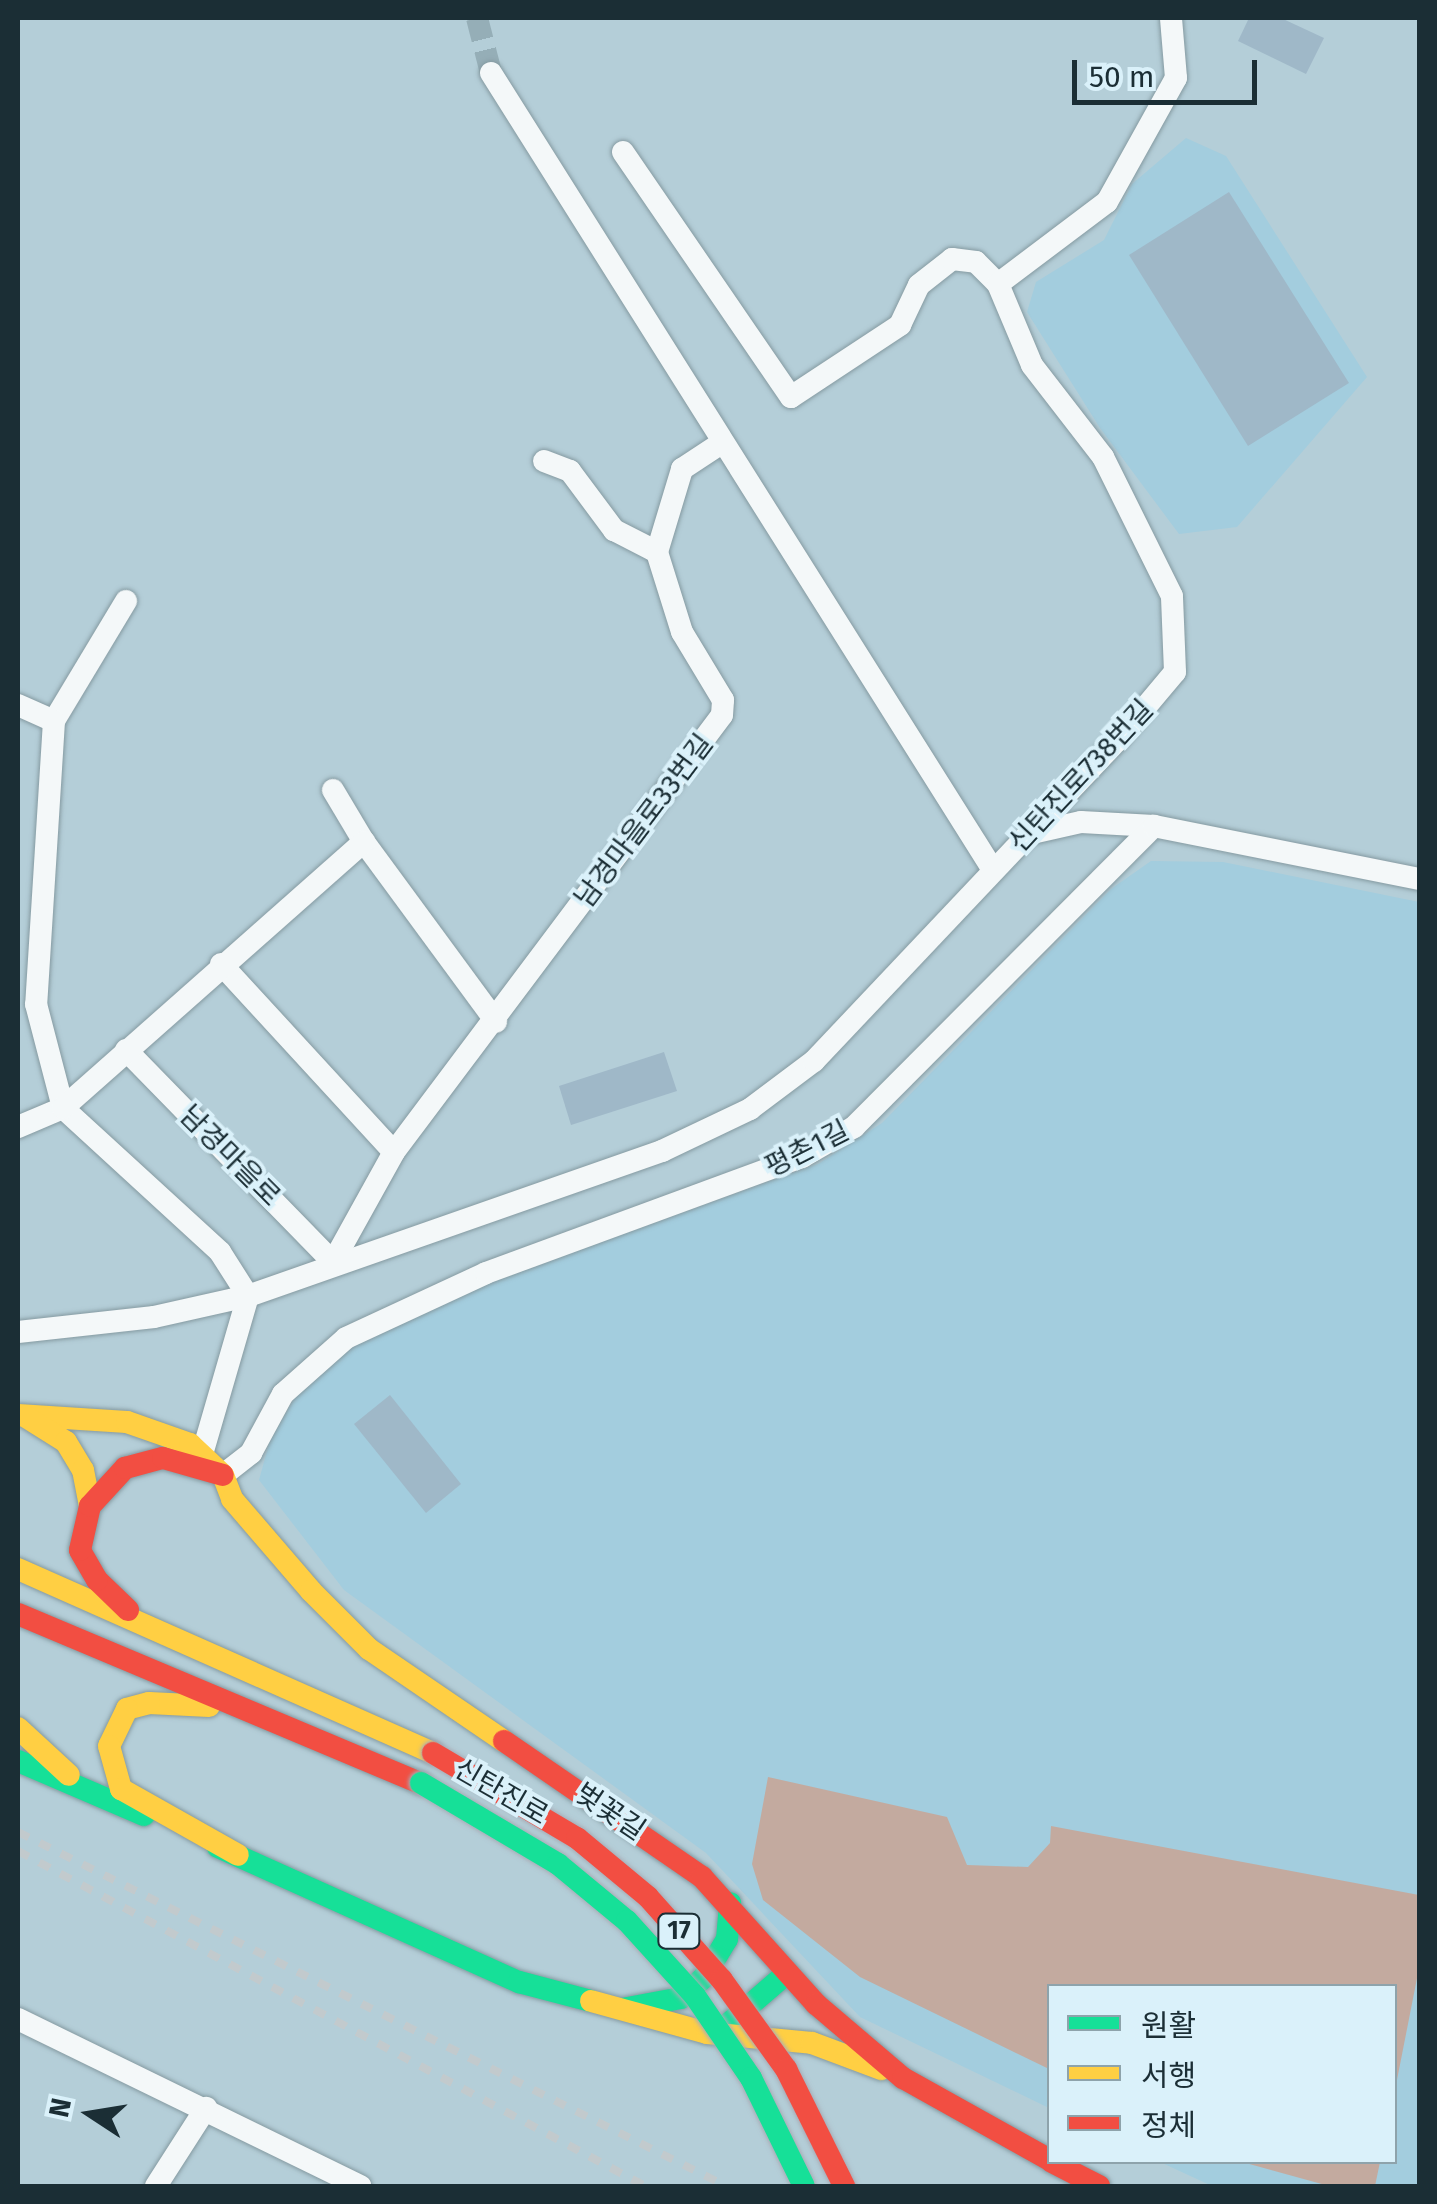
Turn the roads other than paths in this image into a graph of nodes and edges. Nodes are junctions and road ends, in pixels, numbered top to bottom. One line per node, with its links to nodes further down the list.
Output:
1 (1170, 18): 4 (street)
2 (491, 73): 5 (street)
3 (622, 152): 4 (street)
4 (998, 284): 13 (street, 신탄진로738번길)
5 (720, 444): 7 (street); 15 (street)
6 (544, 461): 7 (street)
7 (657, 552): 19 (street, 남경마을로33번길)
8 (126, 601): 10 (street)
9 (18, 705): 10 (street)
10 (54, 721): 18 (street)
11 (334, 790): 14 (street)
12 (1154, 826): 13 (street); 16 (street); 29 (street, 평촌1길)
13 (1032, 833): 15 (street, 신탄진로738번길)
14 (364, 842): 17 (street); 19 (street)
15 (993, 870): 24 (street, 신탄진로738번길)
16 (1420, 879)
17 (220, 964): 20 (street); 23 (street)
18 (27, 1004): 21 (street)
19 (496, 1022): 23 (street)
20 (126, 1050): 21 (street); 24 (street, 남경마을로)
21 (63, 1108): 22 (street); 25 (street)
22 (18, 1127)
23 (394, 1152): 24 (street)
24 (334, 1262): 25 (street, 신탄진로738번길)
25 (248, 1296): 26 (street, 신탄진로738번길); 28 (street)
26 (18, 1332)
27 (18, 1415): 28 (street); 30 (street)
28 (196, 1449): 29 (street, 벚꽃길)
29 (223, 1475): 30 (street); 39 (street, 벚꽃길)
30 (90, 1506): 33 (street)
31 (18, 1570): 33 (street, 신탄진로 / 17)
32 (18, 1614): 34 (street, 신탄진로 / 17)
33 (140, 1621): 51 (street, 신탄진로 / 17, bridge)
34 (253, 1713): 38 (street); 50 (street, 신탄진로 / 17, bridge)
35 (18, 1728): 37 (street)
36 (18, 1762): 37 (street)
37 (86, 1790): 38 (street)
38 (238, 1855): 41 (street)
39 (730, 1903): 40 (street, 벚꽃길); 41 (street)
40 (786, 1974): 43 (street); 44 (street, 벚꽃길)
41 (622, 2009): 43 (street)
42 (18, 2019): 45 (street)
43 (707, 2033): 44 (street)
44 (903, 2078): 46 (street, 벚꽃길)
45 (206, 2108): 48 (street); 49 (street)
46 (1047, 2159)
47 (1057, 2164): 52 (street, 벚꽃길)
48 (156, 2186)
49 (360, 2186)
50 (804, 2186)
51 (844, 2186)
52 (1099, 2186)

